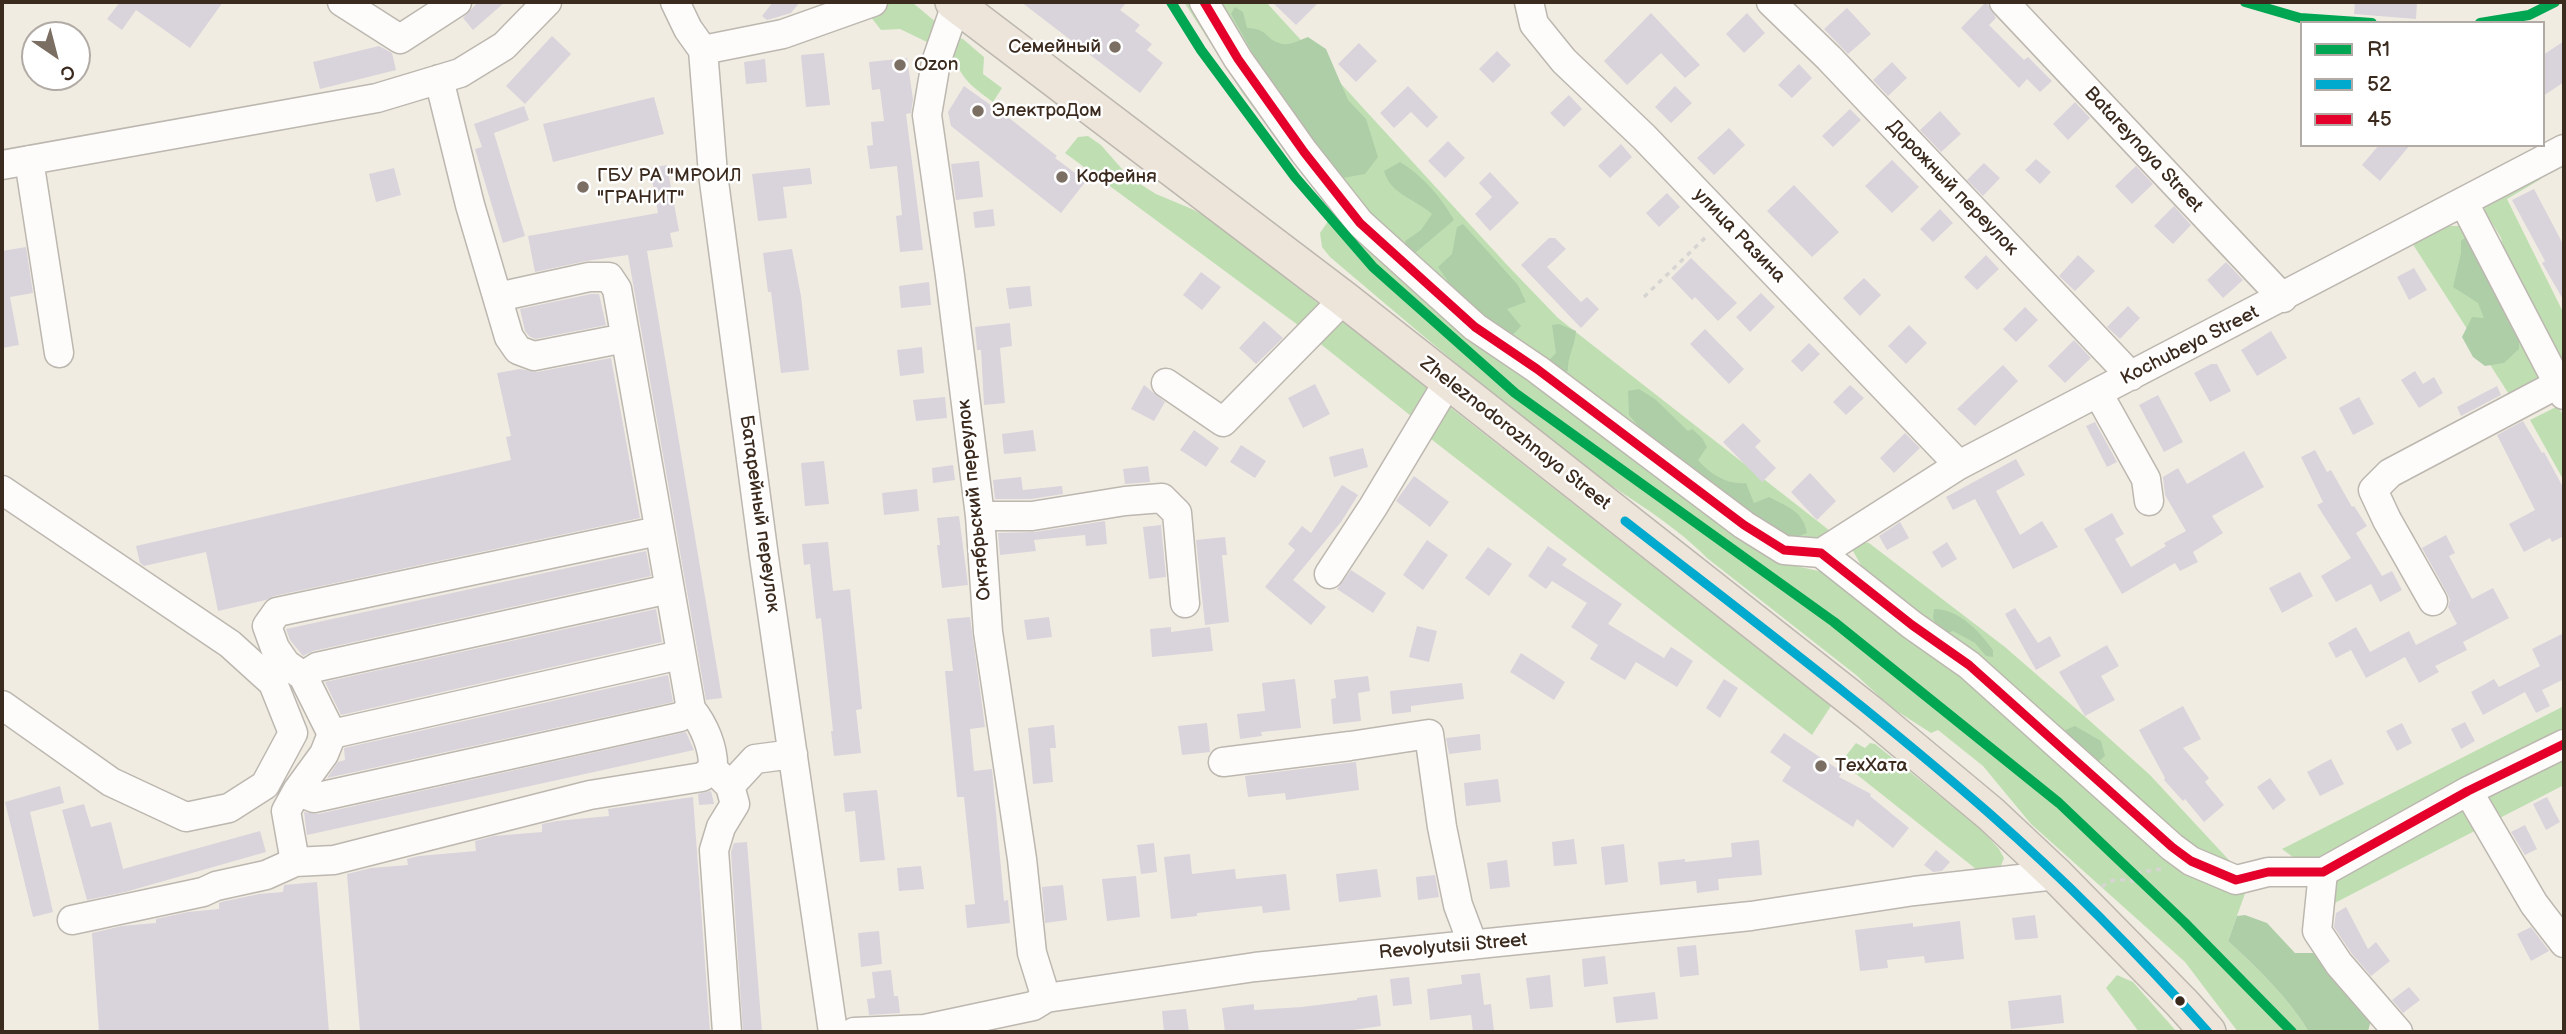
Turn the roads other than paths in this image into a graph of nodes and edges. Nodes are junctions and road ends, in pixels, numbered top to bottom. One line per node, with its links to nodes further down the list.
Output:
1 (342, 2): 2 (street)
2 (457, 2)
3 (547, 2): 12 (street)
4 (675, 2): 11 (street, Батарейный переулок)
5 (873, 2): 11 (street)
6 (1204, 2): 32 (street)
7 (1529, 2): 27 (street, улица Разина)
8 (1771, 2): 22 (street, Дорожный переулок)
9 (2004, 2): 18 (street, Batareynaya Street)
10 (956, 3): 19 (main road, Zheleznodorozhnaya Street); 30 (street, Октябрьский переулок)
11 (702, 50): 43 (street, Батарейный переулок)
12 (439, 79): 14 (street); 17 (street)
13 (2564, 149): 16 (street, Kochubeya Street)
14 (29, 159): 15 (street); 21 (street)
15 (2, 165)
16 (2464, 203): 18 (street, Kochubeya Street); 25 (street)
17 (498, 297): 20 (street); 20 (street)
18 (2283, 298): 22 (street, Kochubeya Street)
19 (1344, 299): 23 (main road, Zheleznodorozhnaya Street); 24 (street)
20 (625, 338): 31 (street)
21 (59, 353)
22 (2131, 376): 26 (street, Kochubeya Street)
23 (1448, 382): 33 (street); 50 (main road, Zheleznodorozhnaya Street)
24 (1166, 383)
25 (2561, 389): 35 (street)
26 (2098, 393): 27 (street, Kochubeya Street); 29 (street)
27 (1959, 465): 32 (street, Kochubeya Street)
28 (2, 490): 39 (street)
29 (2149, 501)
30 (980, 516): 36 (street); 54 (street, Октябрьский переулок)
31 (658, 531): 34 (street); 38 (street)
32 (1821, 553): 49 (street)
33 (1329, 573)
34 (669, 590): 37 (street); 38 (street)
35 (2433, 601)
36 (1185, 603)
37 (680, 655): 40 (street); 41 (street)
38 (303, 676): 41 (street)
39 (2, 705)
40 (691, 709): 45 (street); 46 (street)
41 (331, 734): 46 (street)
42 (2564, 744): 47 (street)
43 (793, 754): 45 (street); 56 (street, Батарейный переулок)
44 (1223, 762): 53 (street)
45 (721, 777): 48 (street); 55 (street)
46 (297, 791): 48 (street)
47 (2468, 791): 49 (street); 52 (street)
48 (295, 862): 51 (street)
49 (2323, 872): 59 (street)
50 (2067, 886): 53 (street, Revolyutsii Street); 58 (main road, Zheleznodorozhnaya Street)
51 (72, 920)
52 (2564, 943)
53 (1473, 945): 54 (street, Revolyutsii Street)
54 (1046, 998): 57 (street, Revolyutsii Street)
55 (727, 1032)
56 (833, 1032)
57 (854, 1032)
58 (2208, 1032)
59 (2398, 1032)

